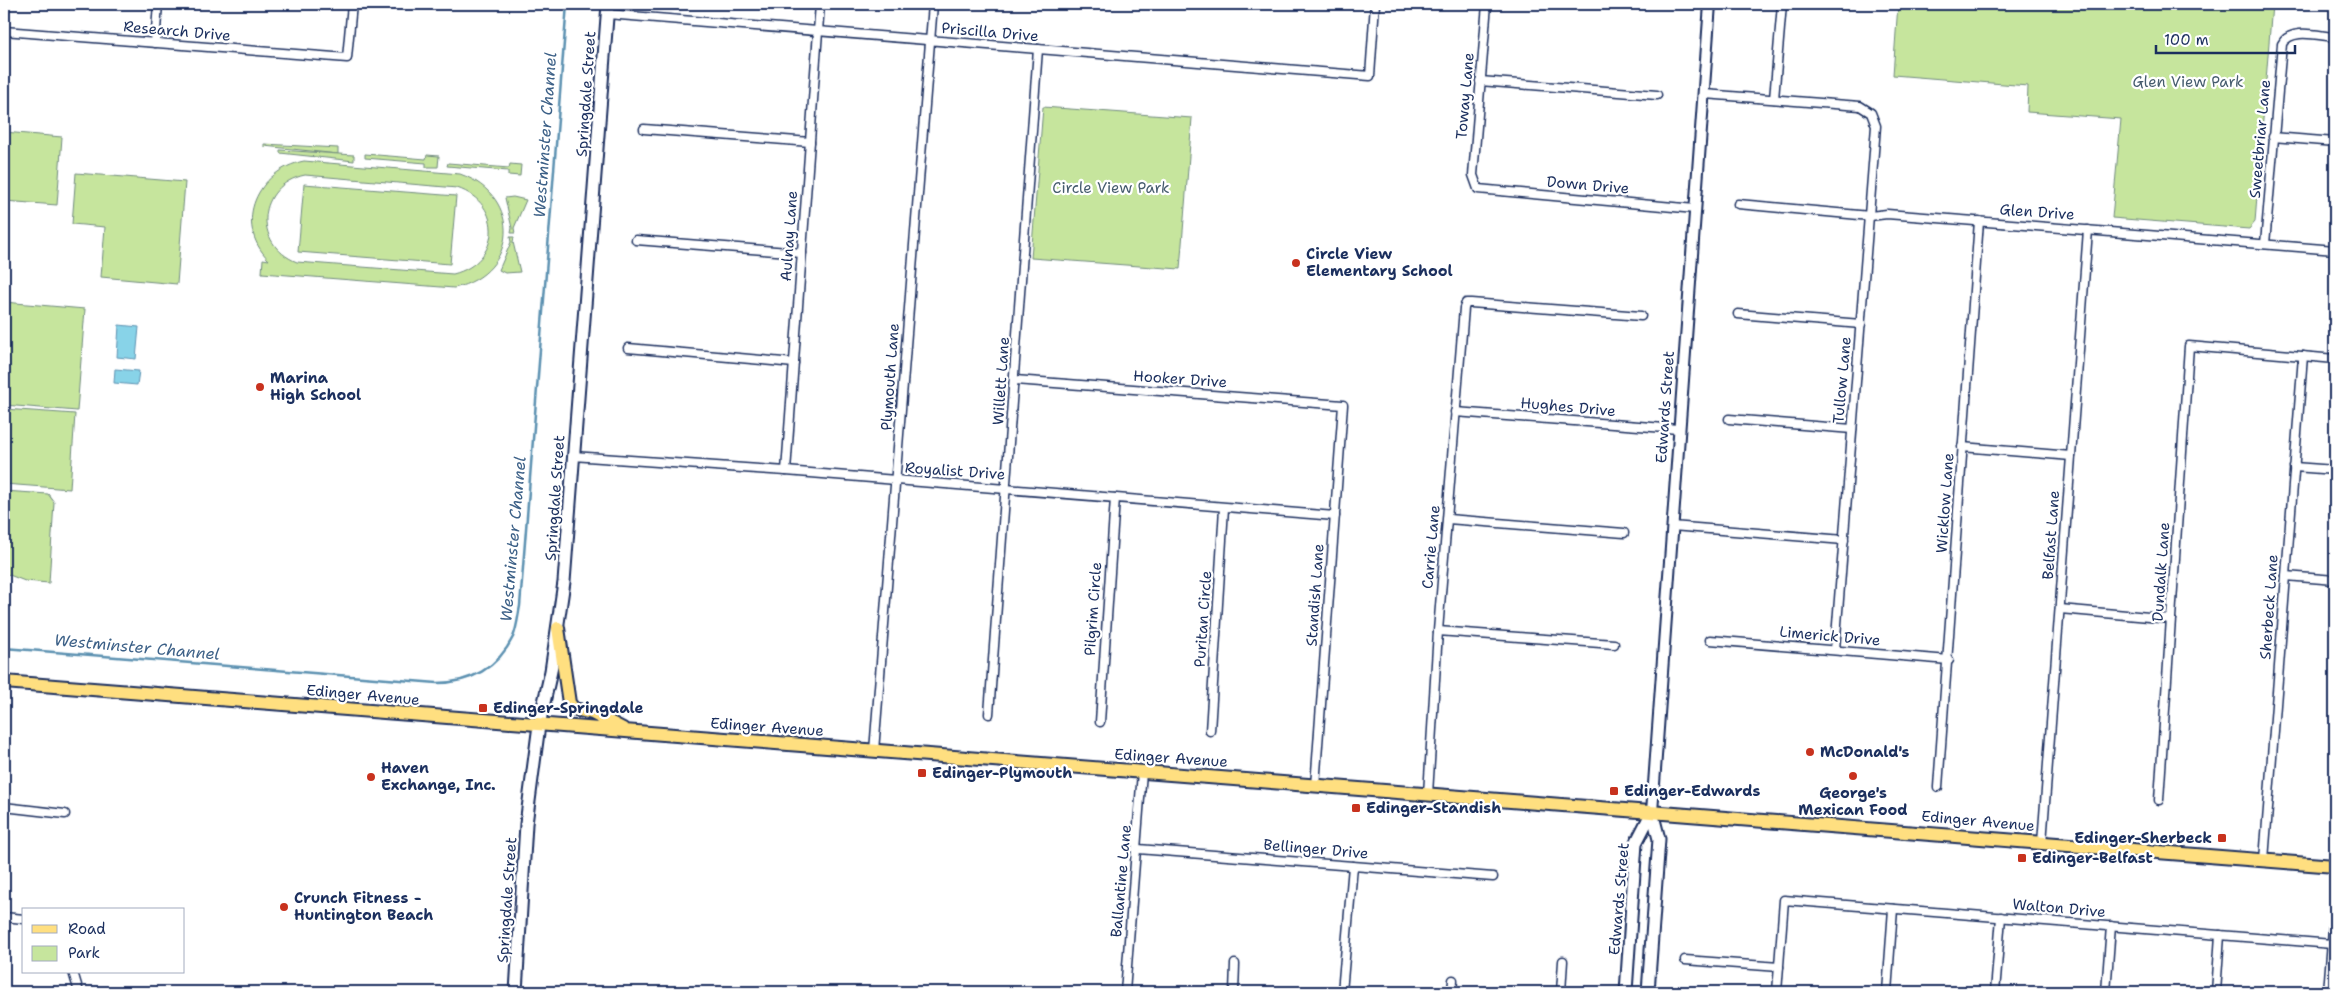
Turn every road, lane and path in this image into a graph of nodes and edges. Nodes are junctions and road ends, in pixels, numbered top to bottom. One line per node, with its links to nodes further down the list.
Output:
1 (158, 4): 14 (street)
2 (352, 4): 14 (street, Research Drive)
3 (820, 4): 11 (street, Aulnay Lane)
4 (933, 4): 13 (street, Plymouth Lane)
5 (1375, 4): 15 (street, Priscilla Drive)
6 (1487, 4): 16 (street, Toway Lane)
7 (1710, 4): 17 (street, Edwards Street)
8 (1782, 4): 19 (street)
9 (608, 9): 11 (street, Priscilla Drive); 48 (main road, Springdale Street)
10 (4, 31): 14 (street, Research Drive)
11 (818, 31): 13 (street, Priscilla Drive); 22 (street, Aulnay Lane)
12 (2335, 37): 21 (street, Sweetbriar Lane)
13 (930, 41): 15 (street, Priscilla Drive); 53 (street, Plymouth Lane)
14 (155, 43)
15 (1038, 49): 41 (street, Willett Lane)
16 (1480, 81): 18 (street); 24 (street, Toway Lane)
17 (1704, 94): 19 (street); 26 (street, Edwards Street)
18 (1657, 95)
19 (1774, 100): 27 (street, Tullow Lane)
20 (644, 129): 22 (street)
21 (2273, 137): 23 (street); 31 (street, Sweetbriar Lane)
22 (810, 142): 33 (street, Aulnay Lane)
23 (2335, 142)
24 (1478, 189): 26 (street, Down Drive)
25 (1738, 204): 27 (street, Glen Drive)
26 (1695, 209): 45 (street, Edwards Street)
27 (1870, 216): 28 (street, Glen Drive); 36 (street, Tullow Lane)
28 (1979, 221): 29 (street, Glen Drive); 47 (street, Wicklow Lane)
29 (2088, 230): 31 (street, Glen Drive); 49 (street, Belfast Lane)
30 (636, 240): 33 (street)
31 (2265, 244): 32 (street, Glen Drive)
32 (2335, 250)
33 (802, 253): 40 (street, Aulnay Lane)
34 (1738, 314): 36 (street)
35 (1642, 316): 43 (street, Carrie Lane)
36 (1861, 324): 46 (street, Tullow Lane)
37 (628, 348): 40 (street)
38 (2303, 356): 39 (street); 50 (street, Sherbeck Lane); 65 (street, Dundalk Lane)
39 (2335, 359)
40 (794, 363): 52 (street, Aulnay Lane)
41 (1015, 380): 42 (street, Hooker Drive); 54 (street, Willett Lane)
42 (1343, 406): 57 (street, Standish Lane)
43 (1455, 412): 45 (street, Hughes Drive); 58 (street, Carrie Lane)
44 (1728, 419): 46 (street)
45 (1678, 429): 59 (street, Edwards Street)
46 (1852, 429): 61 (street, Tullow Lane)
47 (1962, 447): 49 (street); 71 (street, Wicklow Lane)
48 (573, 456): 52 (street, Royalist Drive); 66 (main road, Springdale Street)
49 (2071, 456): 64 (street, Belfast Lane)
50 (2294, 467): 51 (street); 62 (street, Sherbeck Lane)
51 (2335, 470)
52 (786, 471): 53 (street, Royalist Drive)
53 (895, 480): 54 (street, Royalist Drive); 78 (street, Plymouth Lane)
54 (1006, 489): 55 (street, Royalist Drive); 73 (street, Willett Lane)
55 (1114, 498): 56 (street, Royalist Drive); 74 (street, Pilgrim Circle)
56 (1224, 508): 57 (street, Royalist Drive); 76 (street, Puritan Circle)
57 (1335, 516): 80 (street, Standish Lane)
58 (1448, 519): 60 (street); 67 (street, Carrie Lane)
59 (1672, 526): 61 (street); 85 (street, Edwards Street)
60 (1624, 533)
61 (1844, 540): 70 (street, Tullow Lane)
62 (2286, 576): 63 (street); 89 (street, Sherbeck Lane)
63 (2335, 580)
64 (2060, 609): 65 (street); 87 (street, Belfast Lane)
65 (2171, 619): 83 (street, Dundalk Lane)
66 (558, 628): 75 (main road, Springdale Street); 77 (main road)
67 (1438, 631): 69 (street); 82 (street, Carrie Lane)
68 (1710, 640): 70 (street, Limerick Drive)
69 (1614, 644)
70 (1835, 650): 71 (street, Limerick Drive)
71 (1949, 660): 81 (street, Wicklow Lane)
72 (4, 682): 75 (main road, Edinger Avenue)
73 (989, 714)
74 (1100, 722)
75 (539, 725): 77 (main road, Edinger Avenue); 108 (main road, Springdale Street)
76 (1210, 731)
77 (630, 732): 78 (main road, Edinger Avenue)
78 (874, 752): 79 (main road, Edinger Avenue)
79 (1142, 772): 80 (main road, Edinger Avenue); 88 (street, Ballantine Lane)
80 (1315, 786): 82 (main road, Edinger Avenue)
81 (1938, 787)
82 (1428, 794): 85 (main road, Edinger Avenue)
83 (2159, 800)
84 (4, 807): 86 (street)
85 (1652, 812): 87 (main road, Edinger Avenue); 114 (main road, Edwards Street); 115 (main road, Edwards Street)
86 (65, 814)
87 (2042, 842): 89 (main road, Edinger Avenue)
88 (1138, 849): 90 (street, Bellinger Drive); 109 (street, Ballantine Lane)
89 (2264, 860): 91 (main road, Edinger Avenue)
90 (1353, 866): 92 (street, Bellinger Drive); 111 (street)
91 (2335, 866)
92 (1493, 877)
93 (2335, 903): 100 (street)
94 (1893, 909): 96 (street, Walton Drive); 104 (street, Walton Drive); 117 (street)
95 (4, 917): 97 (street)
96 (2000, 917): 98 (street, Walton Drive); 118 (street)
97 (22, 919)
98 (2111, 926): 99 (street, Walton Drive); 119 (street)
99 (2220, 935): 100 (street, Walton Drive); 120 (street)
100 (2332, 944): 121 (street)
101 (1685, 960): 104 (street)
102 (1563, 962): 113 (street)
103 (1235, 964): 110 (street)
104 (1779, 968): 116 (street)
105 (74, 974): 107 (street)
106 (1453, 980): 112 (street)
107 (80, 992)
108 (516, 992)
109 (1125, 992)
110 (1234, 992)
111 (1342, 992)
112 (1452, 992)
113 (1561, 992)
114 (1626, 992)
115 (1648, 992)
116 (1777, 992)
117 (1887, 992)
118 (1995, 992)
119 (2106, 992)
120 (2216, 992)
121 (2328, 992)

